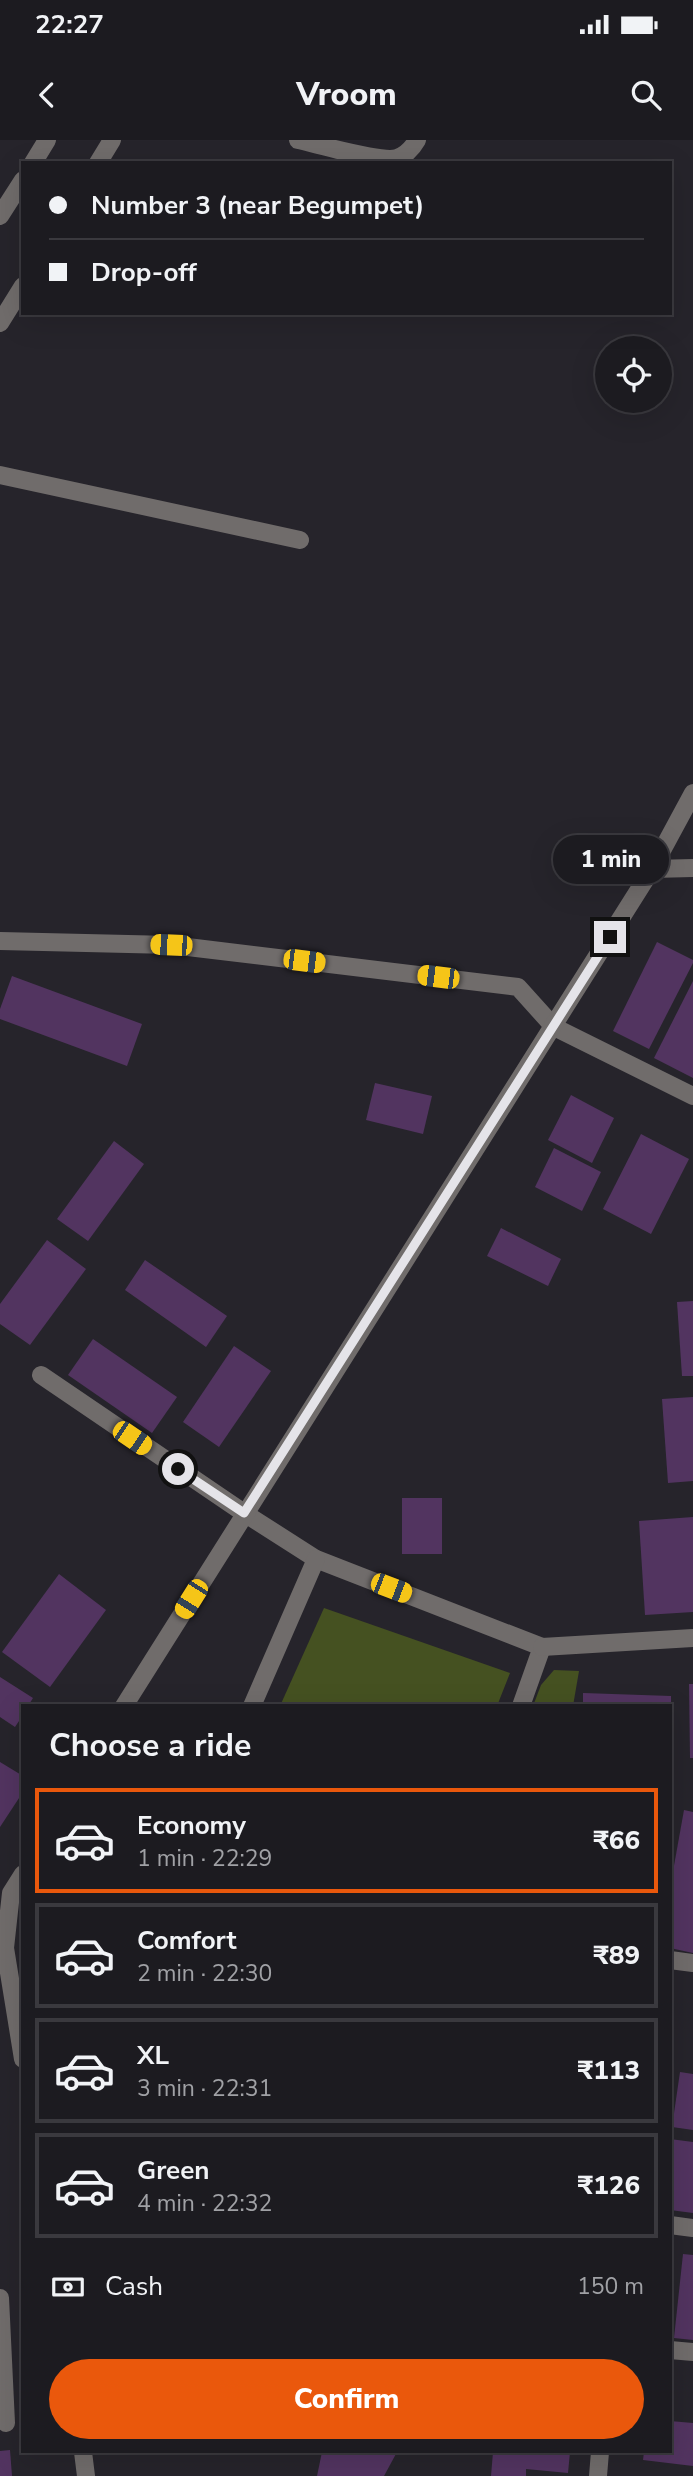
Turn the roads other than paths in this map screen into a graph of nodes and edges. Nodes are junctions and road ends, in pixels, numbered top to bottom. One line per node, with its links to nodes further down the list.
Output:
1 (47, 140): 5 (street)
2 (112, 140): 6 (street)
3 (298, 140): 4 (street)
4 (418, 140)
5 (34, 161)
6 (99, 161)
7 (21, 183): 8 (street)
8 (0, 216)
9 (21, 289): 10 (street)
10 (0, 323)
11 (0, 475): 12 (street)
12 (300, 540)
13 (693, 793): 15 (street)
14 (693, 868): 15 (street)
15 (652, 869): 17 (street)
16 (0, 941): 17 (street)
17 (554, 1027): 18 (street); 20 (street)
18 (693, 1096)
19 (41, 1375): 20 (street)
20 (244, 1513): 21 (street); 24 (street)
21 (316, 1559): 23 (street); 25 (street)
22 (693, 1638): 23 (street)
23 (542, 1647): 26 (street)
24 (125, 1704)
25 (254, 1704)
26 (522, 1704)
27 (21, 1877): 28 (street)
28 (2, 1948): 31 (street)
29 (672, 1960): 30 (street)
30 (693, 1963)
31 (21, 2048)
32 (672, 2225): 33 (street)
33 (693, 2228)
34 (0, 2298): 37 (street)
35 (672, 2350): 36 (street)
36 (693, 2352)
37 (10, 2423)
38 (83, 2453): 40 (street)
39 (600, 2453): 41 (street)
40 (86, 2476)
41 (598, 2476)

